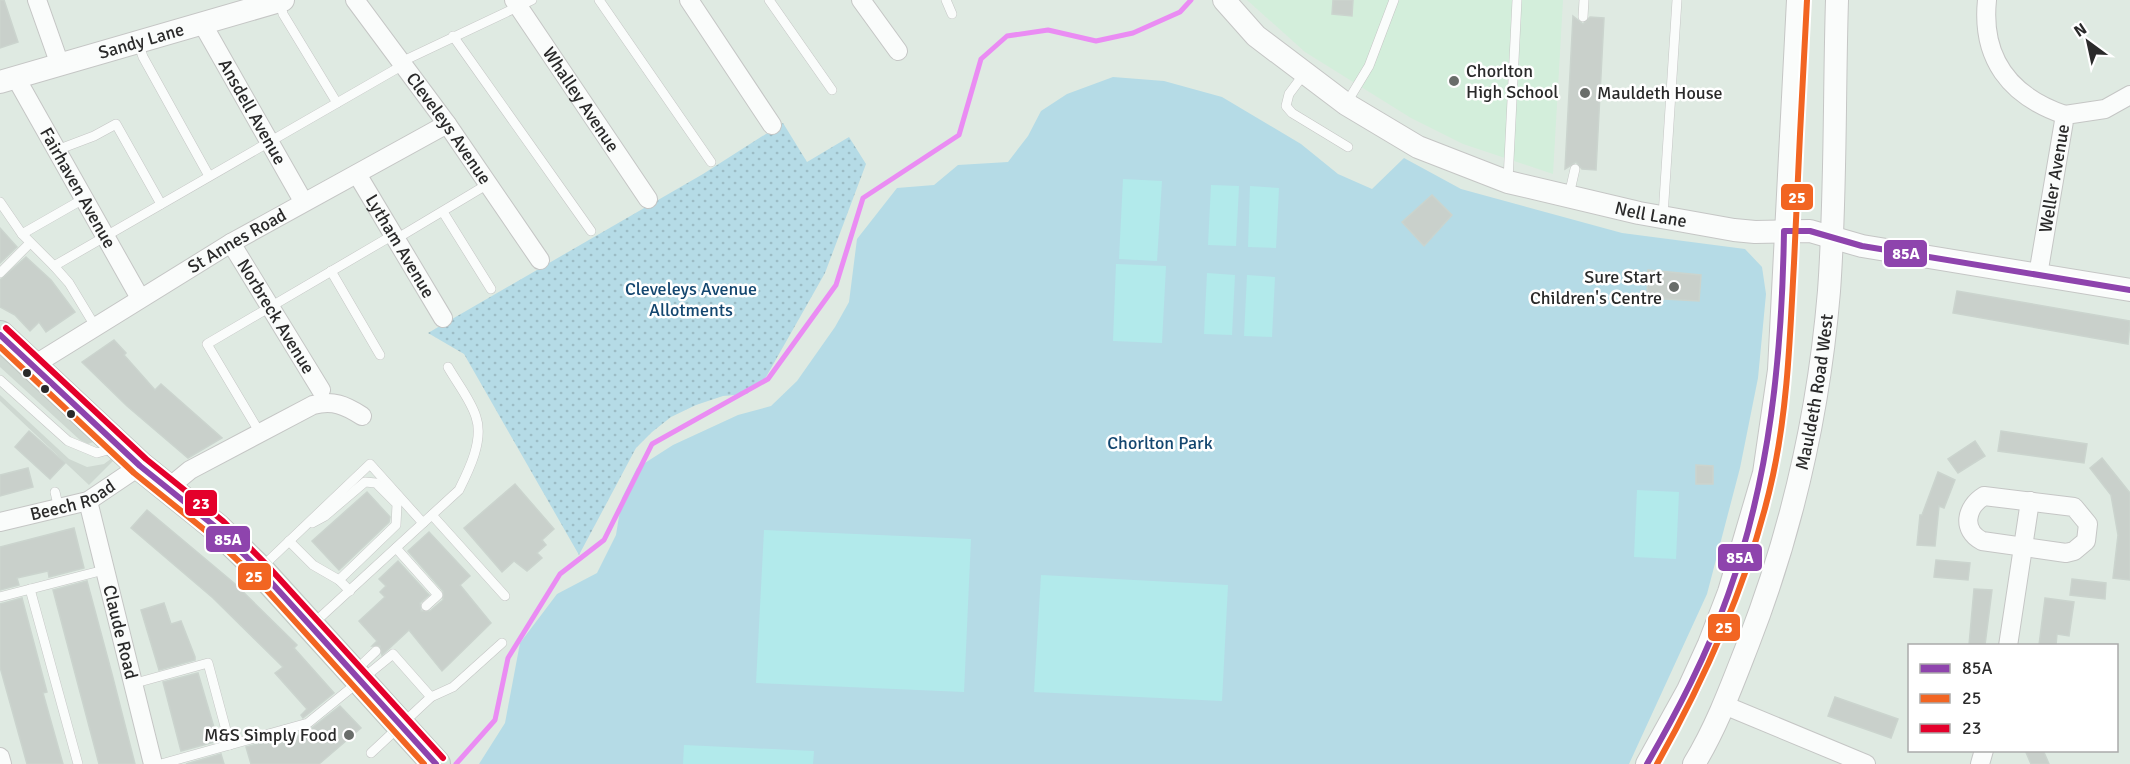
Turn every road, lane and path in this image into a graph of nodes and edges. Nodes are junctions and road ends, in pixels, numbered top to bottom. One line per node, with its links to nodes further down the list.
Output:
1 (37, 0): 26 (street)
2 (282, 0): 18 (street, Sandy Lane); 31 (lane)
3 (355, 0): 25 (street, Cleveleys Avenue)
4 (599, 0): 39 (lane)
5 (688, 0): 35 (street)
6 (769, 0): 29 (lane)
7 (861, 0): 24 (street)
8 (945, 0): 19 (lane)
9 (1224, 0): 27 (street, Nell Lane)
10 (1394, 0): 32 (lane)
11 (1517, 0): 43 (lane)
12 (1584, 0): 20 (lane)
13 (1677, 0): 52 (lane)
14 (1798, 0): 54 (street, Mauldeth Road West)
15 (1837, 0): 57 (street, Mauldeth Road West)
16 (1987, 0): 33 (street)
17 (521, 2): 22 (lane); 47 (street, Whalley Avenue)
18 (226, 8): 21 (street, Sandy Lane)
19 (952, 14)
20 (1583, 17)
21 (202, 23): 23 (street, Sandy Lane); 36 (street, Ansdell Avenue)
22 (453, 36): 25 (lane); 53 (lane)
23 (138, 42): 26 (street, Sandy Lane); 42 (lane)
24 (898, 51)
25 (402, 63): 31 (lane); 34 (street, Cleveleys Avenue)
26 (60, 65): 28 (street, Sandy Lane)
27 (1304, 74): 32 (street, Nell Lane); 37 (lane)
28 (8, 80): 38 (street, Fairhaven Avenue)
29 (832, 90)
30 (2130, 95): 33 (street, Weller Avenue)
31 (337, 103): 36 (lane)
32 (1346, 104): 43 (street, Nell Lane)
33 (2065, 115): 65 (street, Weller Avenue)
34 (447, 124): 41 (street, St Annes Road); 44 (street, Cleveleys Avenue)
35 (772, 125)
36 (269, 142): 42 (lane); 48 (street, Ansdell Avenue)
37 (1348, 147)
38 (57, 150): 45 (street, Fairhaven Avenue); 50 (lane)
39 (711, 162)
40 (1575, 169): 46 (lane)
41 (357, 174): 48 (street, St Annes Road); 58 (street, Lytham Avenue)
42 (210, 176): 50 (lane)
43 (1508, 182): 46 (street, Nell Lane)
44 (488, 184): 51 (lane); 61 (street, Cleveleys Avenue)
45 (85, 198): 55 (lane); 56 (street, Fairhaven Avenue)
46 (1569, 198): 52 (street, Nell Lane)
47 (648, 199)
48 (303, 201): 60 (street, St Annes Road)
49 (0, 202): 55 (lane)
50 (161, 204): 56 (lane)
51 (443, 212): 58 (lane); 66 (lane)
52 (1663, 216): 54 (street, Nell Lane)
53 (591, 231)
54 (1784, 231): 57 (street, Nell Lane); 117 (street, Mauldeth Road West)
55 (22, 234): 59 (lane)
56 (106, 236): 62 (lane); 68 (street, Fairhaven Avenue)
57 (1830, 236): 65 (street, Nell Lane); 107 (street, Mauldeth Road West)
58 (395, 237): 63 (lane); 70 (street, Lytham Avenue)
59 (30, 243): 62 (lane); 64 (lane)
60 (231, 243): 68 (street, St Annes Road); 69 (street, Norbreck Avenue)
61 (540, 260)
62 (54, 266): 71 (lane)
63 (331, 272): 69 (lane); 73 (lane)
64 (0, 273)
65 (2038, 275): 67 (street, Nell Lane)
66 (491, 289)
67 (2130, 290)
68 (140, 298): 71 (street, St Annes Road)
69 (270, 307): 77 (street, Norbreck Avenue); 79 (lane)
70 (443, 318)
71 (95, 326): 74 (street, St Annes Road)
72 (0, 335): 74 (main road)
73 (380, 355)
74 (34, 365): 80 (main road)
75 (448, 368): 85 (lane)
76 (0, 380): 80 (lane)
77 (321, 390)
78 (362, 416): 79 (street)
79 (260, 433): 82 (street)
80 (120, 447): 81 (main road)
81 (140, 466): 82 (main road); 83 (street, Beech Road)
82 (167, 489): 92 (main road)
83 (88, 501): 86 (street, Beech Road); 93 (street, Claude Road)
84 (2030, 501): 91 (street); 91 (street); 91 (street)
85 (432, 515): 87 (lane); 97 (lane)
86 (0, 522)
87 (423, 523): 88 (lane); 90 (lane)
88 (307, 524): 89 (lane); 94 (lane)
89 (289, 541): 92 (lane); 94 (lane)
90 (396, 548): 96 (lane); 99 (lane)
91 (2023, 548): 102 (street)
92 (259, 569): 100 (main road)
93 (104, 570): 95 (lane); 105 (street, Claude Road)
94 (339, 580): 96 (lane)
95 (30, 589): 98 (lane); 114 (lane)
96 (350, 591): 100 (lane)
97 (505, 596)
98 (0, 597)
99 (426, 606)
100 (312, 625): 104 (main road)
101 (502, 643): 106 (lane)
102 (2008, 644)
103 (376, 651): 104 (lane)
104 (357, 676): 106 (lane); 108 (main road); 109 (lane)
105 (132, 684): 109 (lane); 115 (street, Claude Road)
106 (431, 697): 108 (lane)
107 (1724, 705): 118 (street, Mauldeth Road West); 119 (street)
108 (400, 725): 110 (lane); 112 (main road)
109 (230, 745): 116 (lane)
110 (371, 753)
111 (0, 757): 113 (street)
112 (435, 763)
113 (2, 764)
114 (78, 764)
115 (153, 764)
116 (160, 764)
117 (1647, 764)
118 (1695, 764)
119 (1866, 764)

